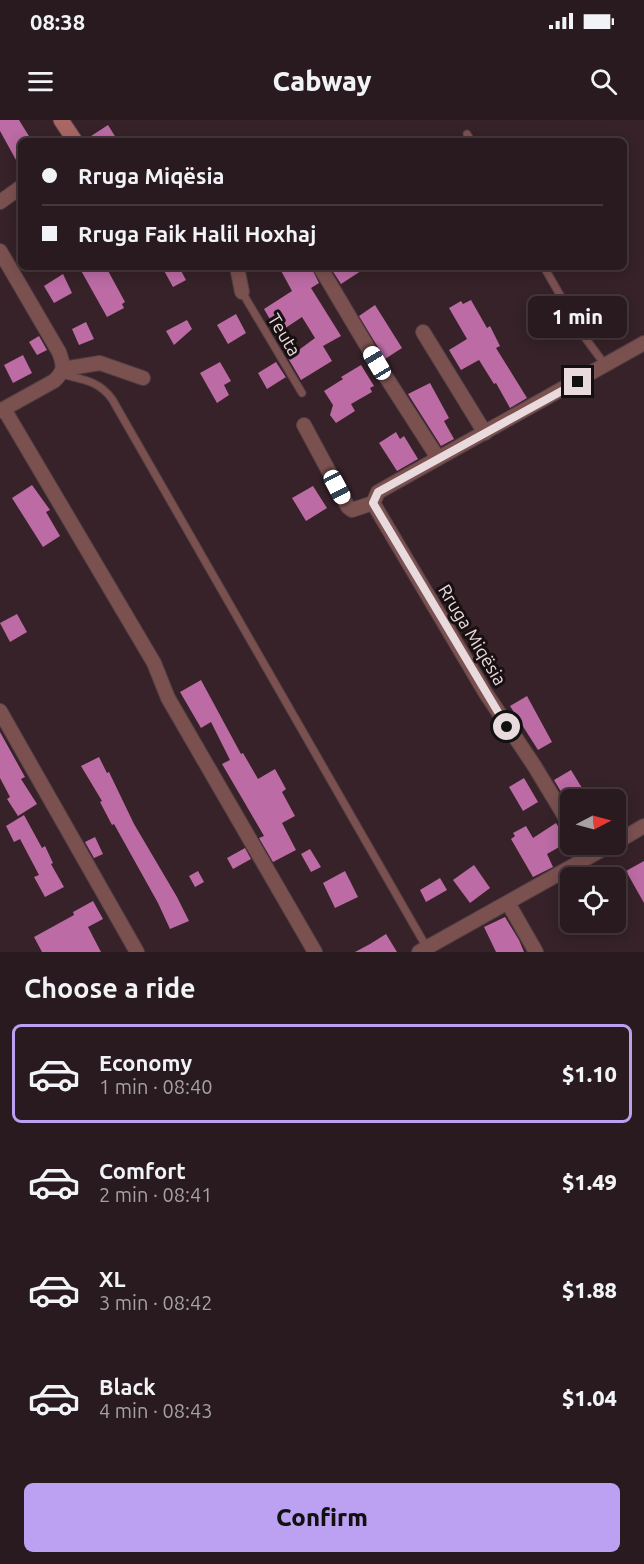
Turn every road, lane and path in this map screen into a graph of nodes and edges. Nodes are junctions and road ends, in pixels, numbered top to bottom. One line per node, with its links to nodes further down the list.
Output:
1 (61, 120): 3 (street)
2 (467, 134): 4 (lane)
3 (73, 138)
4 (469, 138)
5 (18, 189): 6 (street)
6 (0, 202)
7 (0, 251): 15 (street)
8 (238, 270): 11 (street)
9 (322, 270): 21 (street)
10 (546, 270): 14 (lane)
11 (242, 292): 17 (lane, Teuta)
12 (423, 332): 20 (street)
13 (644, 343): 14 (street)
14 (606, 366): 20 (street)
15 (62, 372): 16 (street); 18 (street); 30 (lane)
16 (143, 378)
17 (302, 393)
18 (2, 410): 32 (street)
19 (304, 425): 22 (street)
20 (485, 433): 21 (street)
21 (438, 458): 22 (street)
22 (375, 497): 24 (street, Rruga Miqësia)
23 (0, 711): 31 (street)
24 (560, 808)
25 (644, 826): 26 (street)
26 (626, 836)
27 (594, 855): 28 (street)
28 (590, 857): 29 (street)
29 (508, 903): 30 (street); 33 (street)
30 (423, 950)
31 (137, 952)
32 (315, 952)
33 (536, 952)

